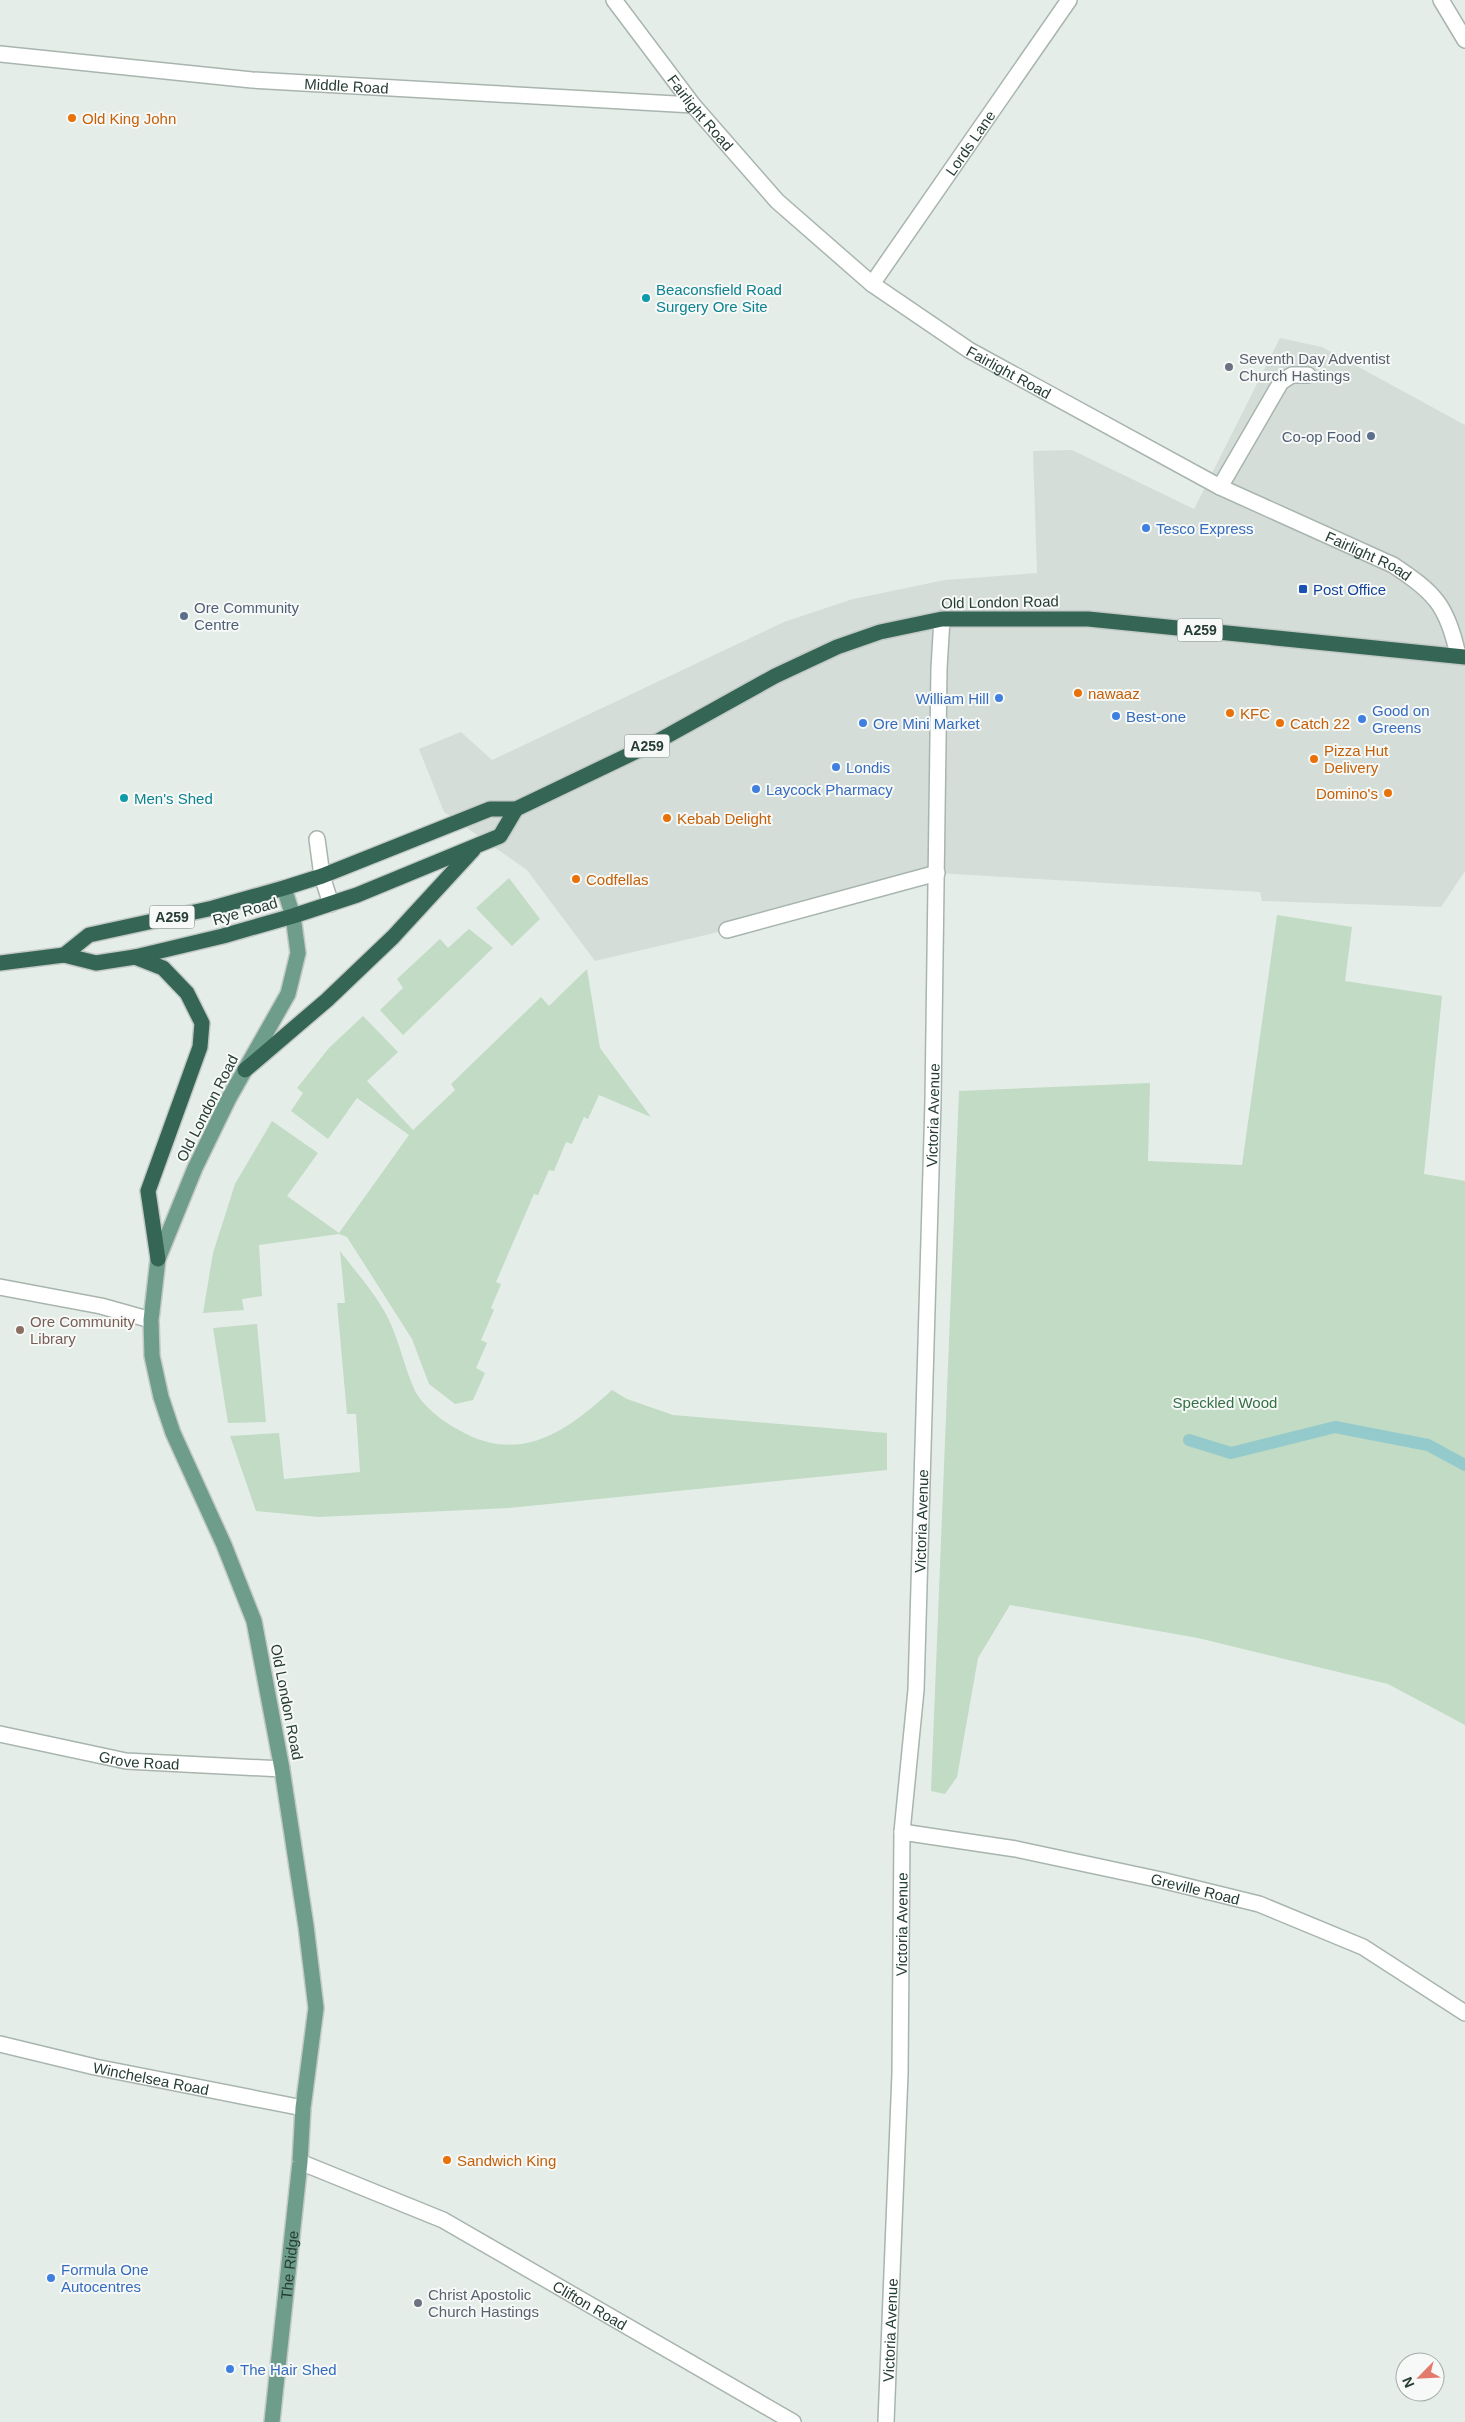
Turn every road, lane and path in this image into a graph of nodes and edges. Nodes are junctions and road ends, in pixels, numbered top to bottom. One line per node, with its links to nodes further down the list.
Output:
1 (614, 0): 6 (street, Fairlight Road)
2 (1069, 0): 7 (street, Lords Lane)
3 (1441, 0): 4 (street)
4 (1465, 40)
5 (0, 54): 6 (street, Middle Road)
6 (693, 105): 7 (street, Fairlight Road)
7 (872, 284): 9 (street, Fairlight Road)
8 (1308, 375): 9 (street)
9 (1220, 488): 11 (street, Fairlight Road)
10 (942, 619): 11 (highway, Old London Road / A259); 12 (highway, Old London Road / A259); 15 (street, Victoria Avenue)
11 (1461, 656)
12 (516, 809): 14 (highway, A259); 16 (highway, Old London Road / A259)
13 (317, 839): 16 (street)
14 (476, 847): 18 (highway, A259); 24 (highway)
15 (937, 872): 20 (street); 30 (street, Victoria Avenue)
16 (322, 876): 17 (highway, Old London Road / A259); 18 (street)
17 (284, 888): 19 (main road, Old London Road); 21 (highway, Old London Road / A259)
18 (331, 904): 19 (highway, A259)
19 (293, 916): 22 (highway, Rye Road / A259); 24 (main road, Old London Road)
20 (727, 930)
21 (64, 955): 22 (highway, Rye Road / A259); 23 (highway, Rye Road / A259)
22 (135, 957): 25 (highway)
23 (0, 963)
24 (245, 1070): 25 (main road, Old London Road)
25 (158, 1259): 27 (main road, Old London Road)
26 (0, 1287): 27 (street)
27 (151, 1320): 29 (main road, Old London Road)
28 (0, 1734): 29 (street, Grove Road)
29 (282, 1769): 33 (main road, Old London Road)
30 (902, 1832): 31 (street, Greville Road); 37 (street, Victoria Avenue)
31 (1465, 2013)
32 (0, 2044): 33 (street, Winchelsea Road)
33 (303, 2108): 34 (main road, The Ridge)
34 (300, 2162): 35 (main road, The Ridge); 36 (street, Clifton Road)
35 (272, 2422)
36 (793, 2422)
37 (886, 2422)

